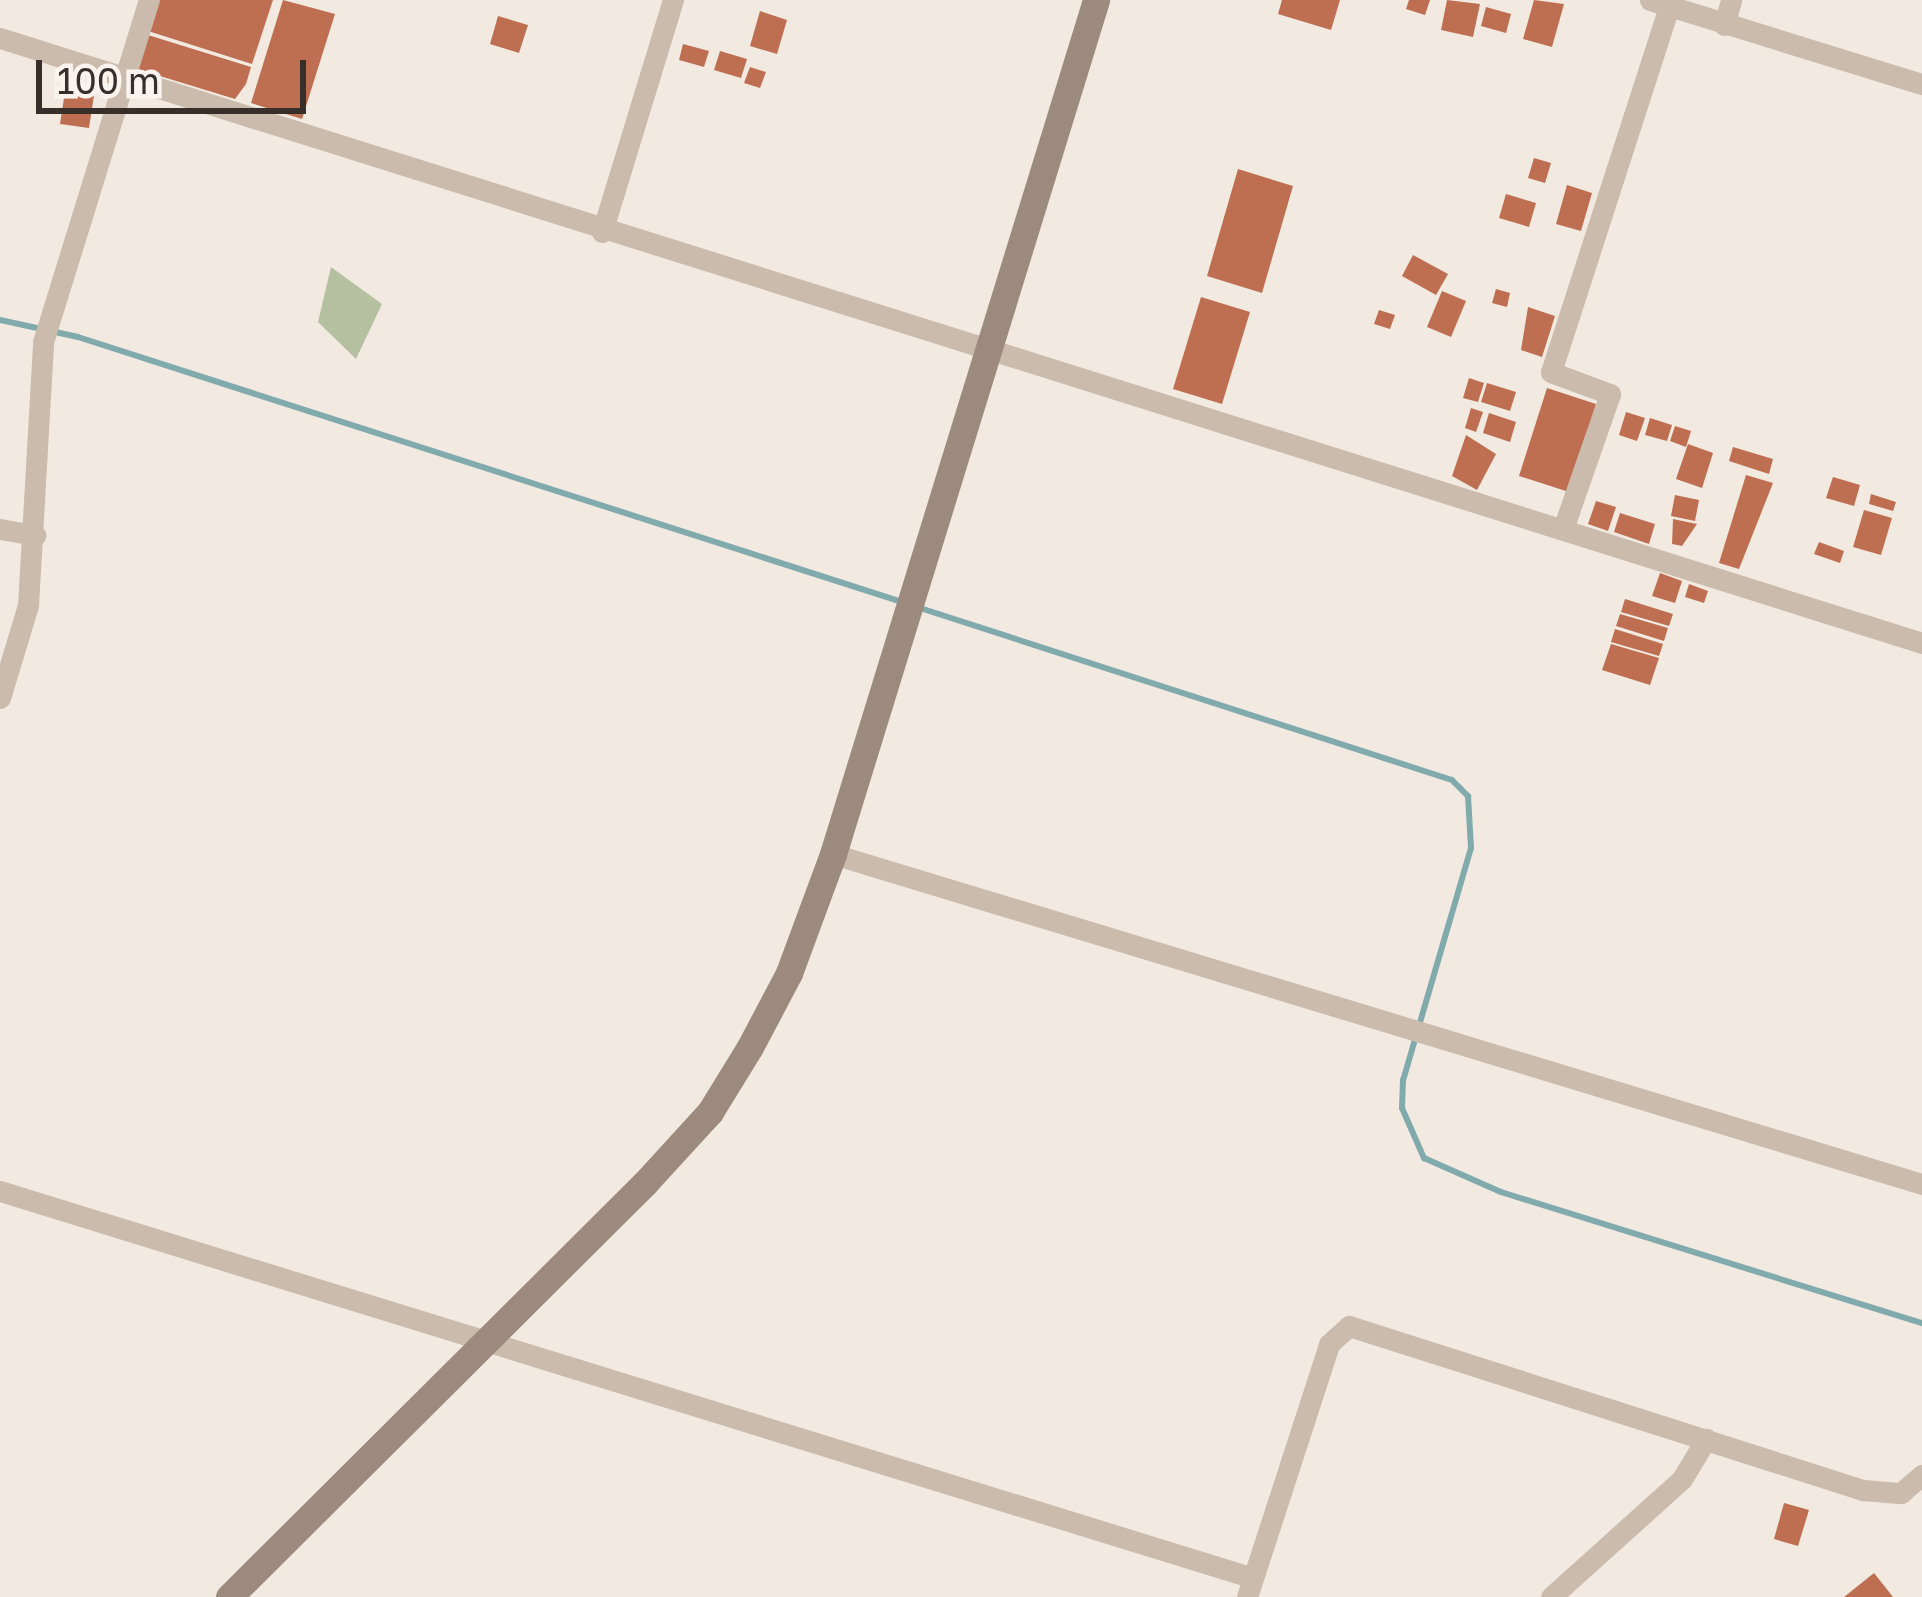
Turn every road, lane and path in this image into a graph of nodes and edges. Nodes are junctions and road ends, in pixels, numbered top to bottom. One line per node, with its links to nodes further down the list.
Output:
1 (149, 0): 8 (street)
2 (673, 0): 10 (street)
3 (1096, 0): 11 (street)
4 (1732, 0): 6 (street)
5 (1660, 3): 6 (street); 13 (street)
6 (1724, 25): 9 (street)
7 (0, 38): 8 (street)
8 (126, 79): 10 (street); 14 (street)
9 (1922, 84)
10 (602, 232): 11 (street)
11 (988, 351): 13 (street); 17 (street)
12 (0, 529): 14 (street)
13 (1563, 529): 15 (street)
14 (35, 536): 16 (street)
15 (1922, 643)
16 (0, 698)
17 (833, 854): 18 (street); 20 (street)
18 (1922, 1184)
19 (0, 1191): 20 (street)
20 (480, 1340): 23 (street); 24 (street)
21 (1706, 1439): 22 (street); 23 (street); 25 (street)
22 (1922, 1475)
23 (1250, 1588)
24 (229, 1597)
25 (1551, 1597)

